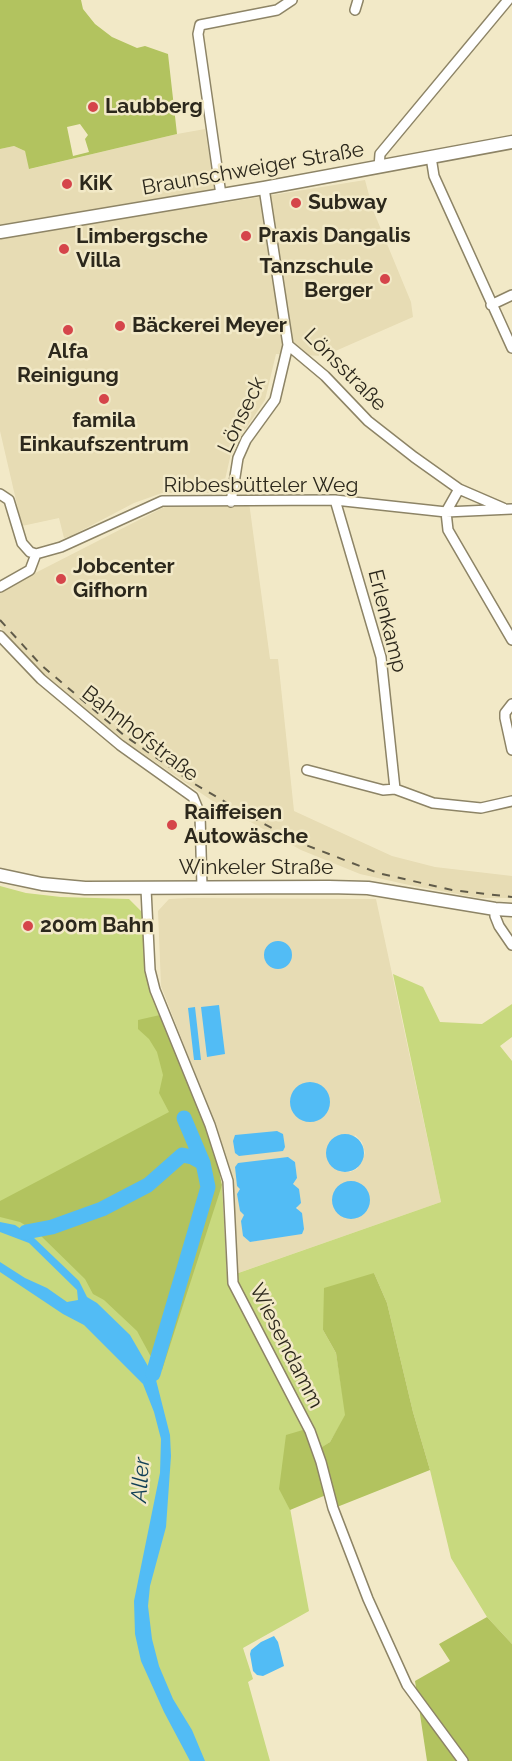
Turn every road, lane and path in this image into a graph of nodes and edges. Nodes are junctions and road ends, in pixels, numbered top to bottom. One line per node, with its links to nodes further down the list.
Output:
1 (292, 0): 9 (street)
2 (358, 0): 4 (street)
3 (508, 0): 7 (street)
4 (355, 10)
5 (512, 142): 6 (street, Braunschweiger Straße)
6 (431, 157): 7 (street, Braunschweiger Straße); 12 (street)
7 (379, 166): 8 (street, Braunschweiger Straße)
8 (264, 188): 9 (street, Braunschweiger Straße); 13 (street, Lönsstraße)
9 (221, 195): 10 (street, Braunschweiger Straße)
10 (0, 232)
11 (512, 295): 12 (street)
12 (491, 305): 14 (street)
13 (288, 345): 15 (street, Lönsstraße); 18 (street, Lönseck)
14 (512, 348)
15 (459, 489): 19 (street, Lönsstraße); 20 (street)
16 (0, 494): 21 (street)
17 (335, 500): 18 (street, Ribbesbütteler Weg); 20 (street, Ribbesbütteler Weg); 28 (street, Erlenkamp)
18 (231, 502): 21 (street, Ribbesbütteler Weg)
19 (508, 509): 20 (street, Ribbesbütteler Weg)
20 (446, 512): 24 (street)
21 (36, 554): 22 (street)
22 (0, 587)
23 (0, 636): 31 (street, Bahnhofstraße)
24 (512, 640)
25 (512, 704): 26 (street)
26 (512, 750)
27 (307, 771): 28 (street)
28 (395, 789): 29 (street)
29 (512, 801)
30 (0, 875): 32 (street, Winkeler Straße)
31 (202, 887): 32 (street, Winkeler Straße); 33 (street, Winkeler Straße)
32 (146, 889): 36 (street, Wiesendamm)
33 (495, 909): 34 (street, Winkeler Straße); 35 (street)
34 (512, 910)
35 (512, 945)
36 (463, 1761)

